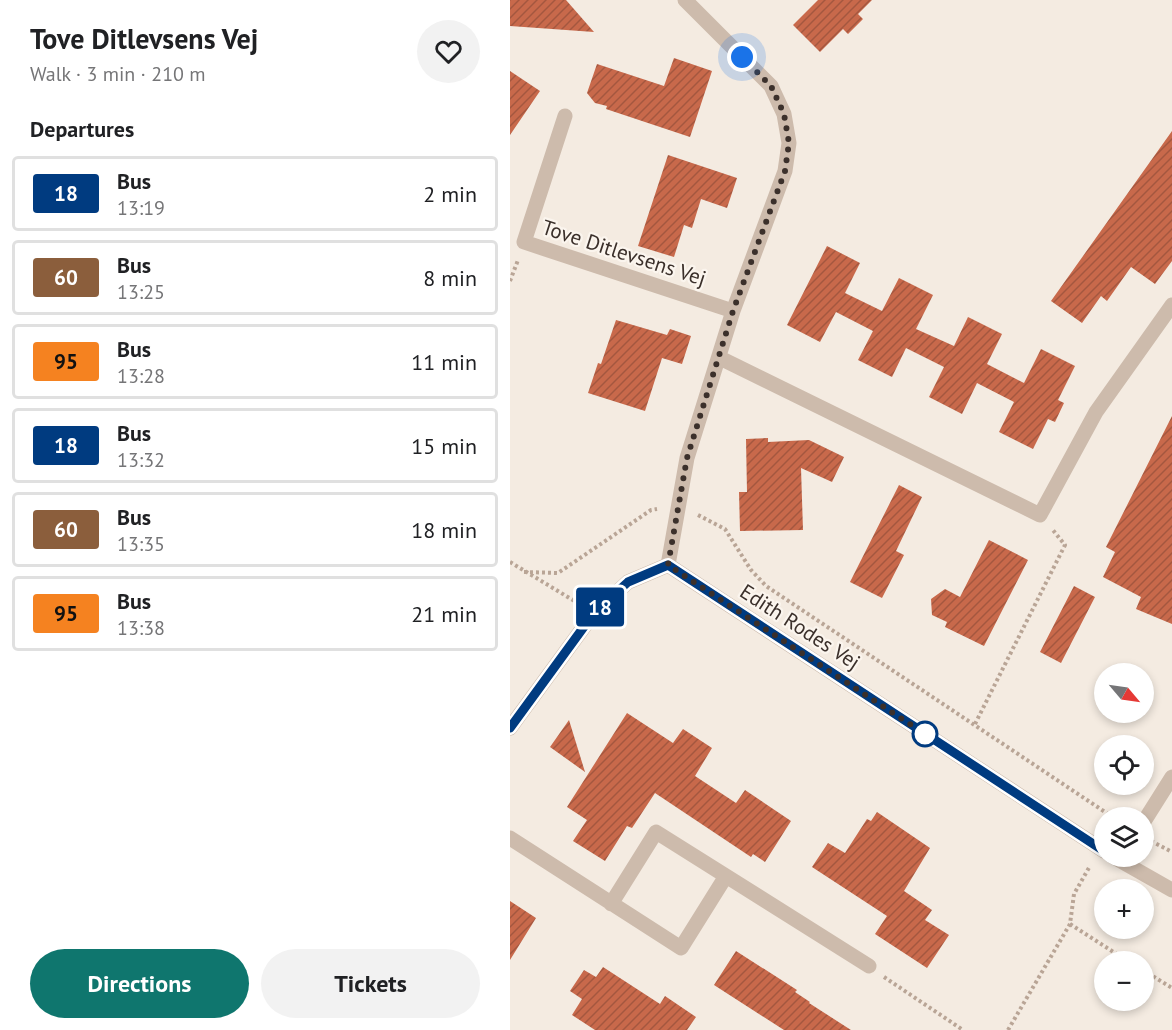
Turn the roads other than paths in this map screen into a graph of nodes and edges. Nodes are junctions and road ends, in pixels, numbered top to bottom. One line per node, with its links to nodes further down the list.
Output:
1 (685, 0): 4 (street)
2 (565, 116): 4 (street, Tove Ditlevsens Vej)
3 (1172, 305): 5 (street)
4 (733, 311): 5 (street)
5 (720, 358): 6 (street)
6 (668, 565): 7 (street); 11 (street, Edith Rodes Vej)
7 (510, 728)
8 (1172, 777): 9 (street)
9 (1153, 807)
10 (510, 838): 15 (street)
11 (1094, 844)
12 (1132, 867): 14 (street)
13 (726, 876): 15 (street); 15 (street); 16 (street)
14 (1172, 890)
15 (611, 904)
16 (869, 966)

